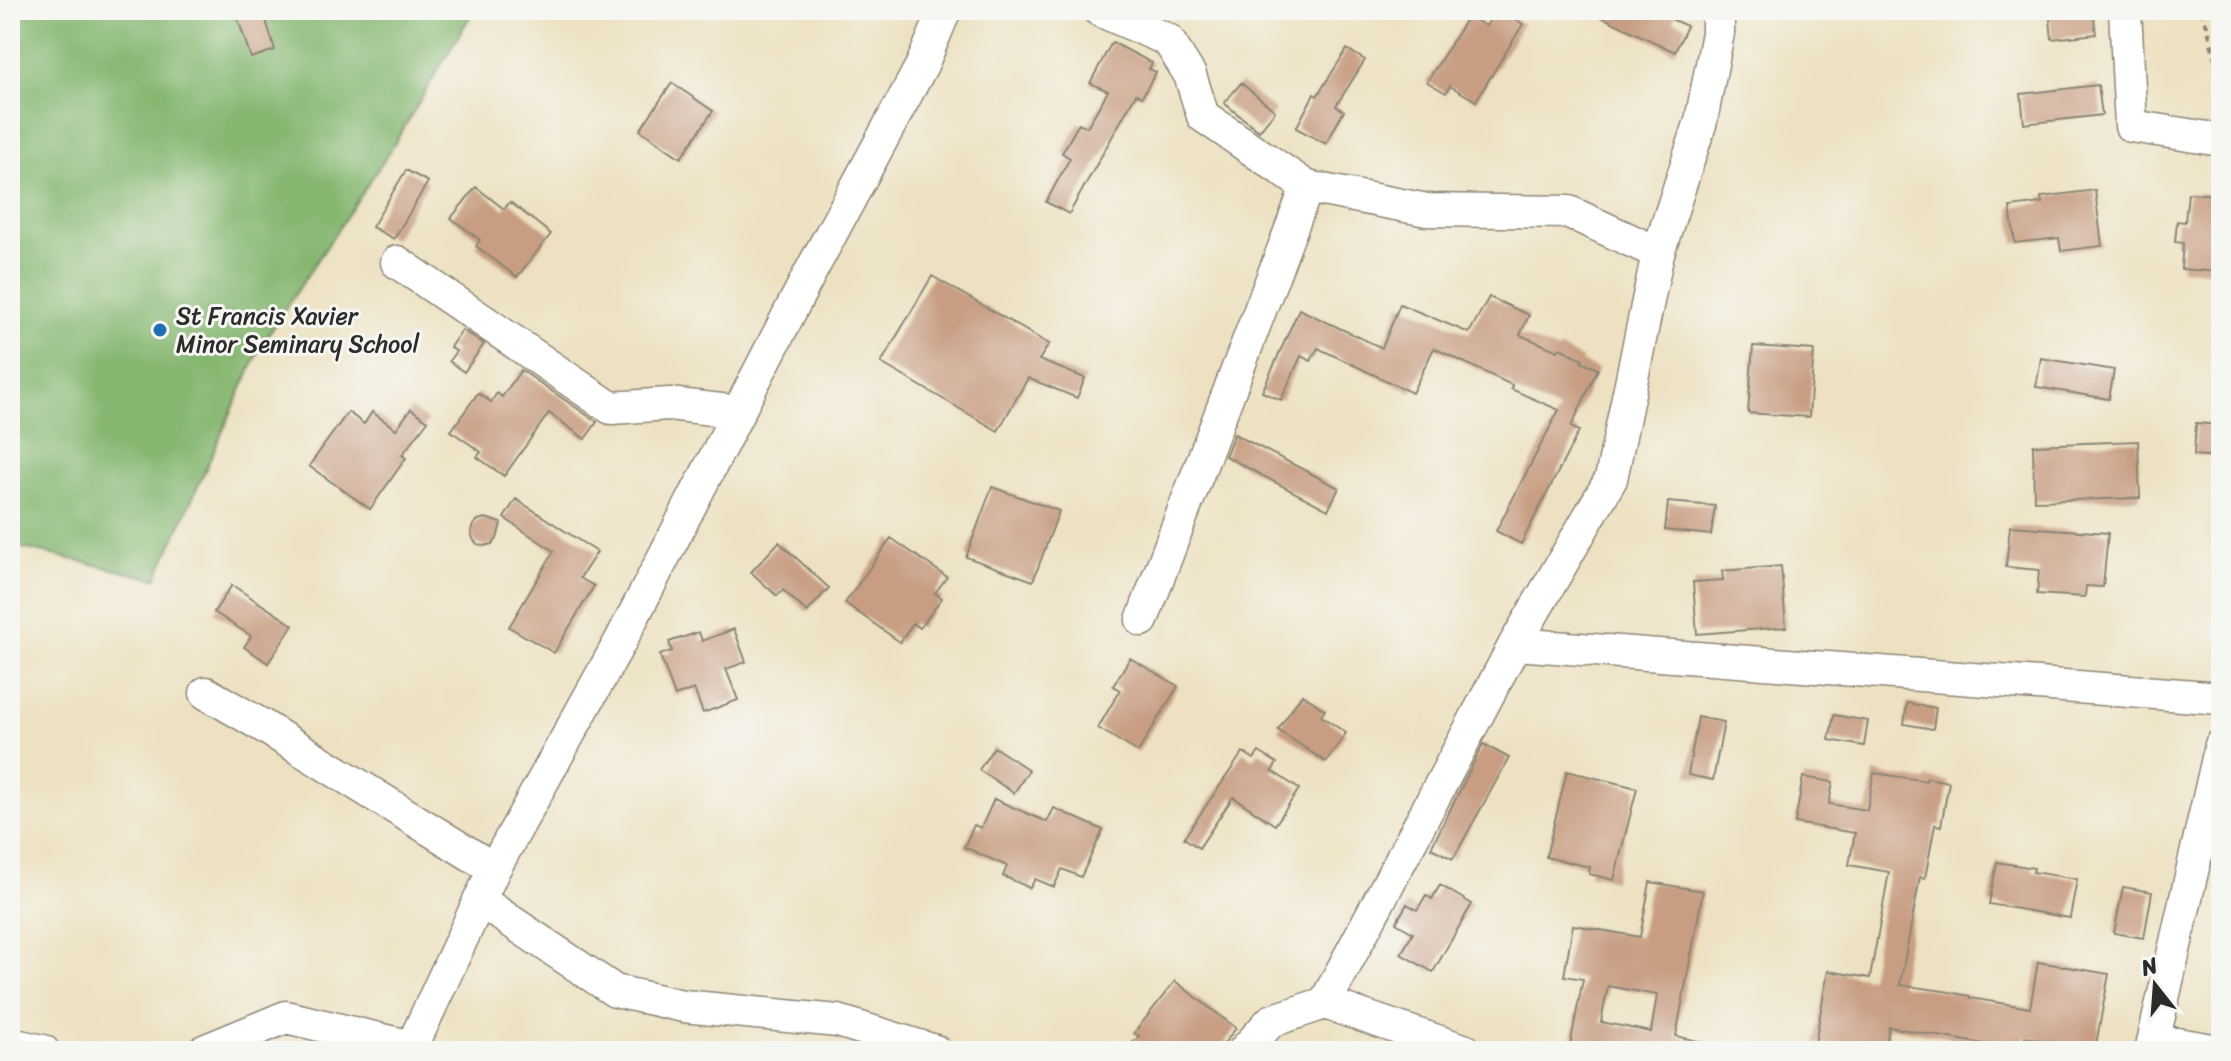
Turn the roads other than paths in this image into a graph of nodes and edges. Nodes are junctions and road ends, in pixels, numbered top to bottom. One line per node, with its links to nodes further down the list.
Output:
1 (945, 10): 9 (street)
2 (1099, 10): 6 (street)
3 (1718, 10): 7 (street)
4 (2125, 10): 5 (street)
5 (2221, 140)
6 (1307, 187): 7 (street); 10 (street)
7 (1658, 253): 11 (street)
8 (397, 262): 9 (street)
9 (738, 412): 15 (street)
10 (1142, 620)
11 (1515, 644): 13 (street); 17 (street)
12 (206, 693): 15 (street)
13 (2221, 698)
14 (2221, 745): 19 (street)
15 (494, 869): 16 (street)
16 (479, 900): 20 (street); 23 (street)
17 (1325, 1003): 24 (street); 25 (street)
18 (10, 1044): 21 (street)
19 (2152, 1045): 26 (street)
20 (411, 1049): 22 (street)
21 (43, 1051)
22 (204, 1051)
23 (935, 1051)
24 (1244, 1051)
25 (1466, 1051)
26 (2218, 1051)

